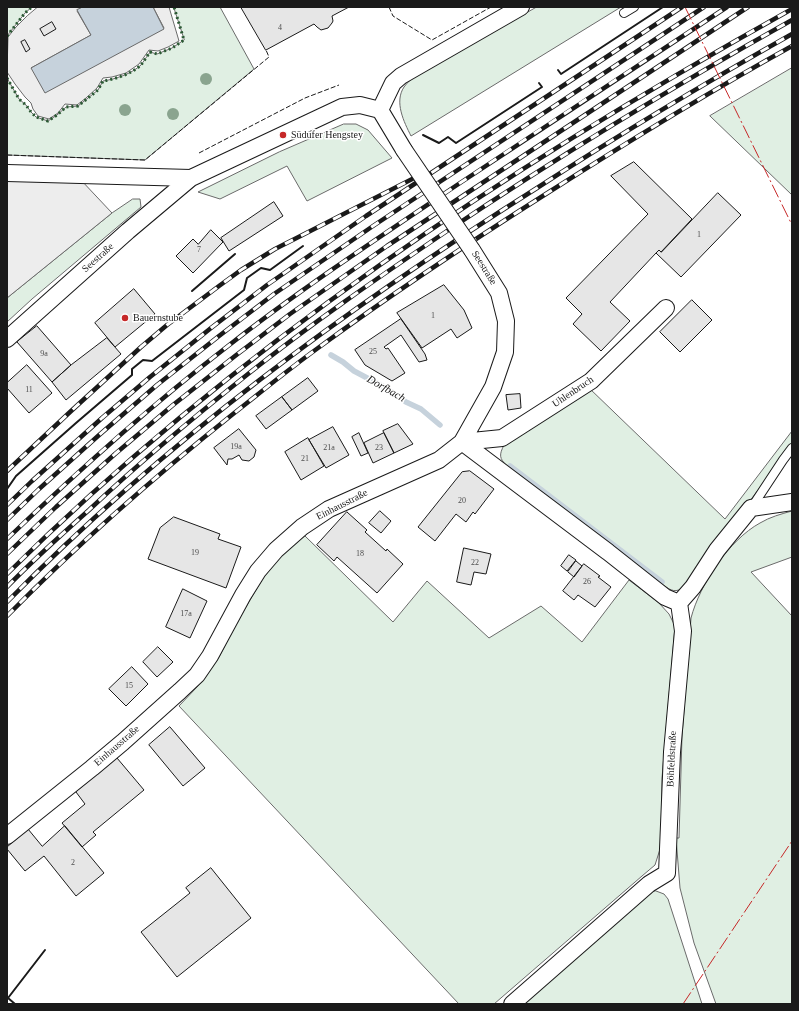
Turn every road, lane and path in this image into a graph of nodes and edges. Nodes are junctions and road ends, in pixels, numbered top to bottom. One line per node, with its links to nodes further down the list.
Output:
1 (521, 7): 4 (street)
2 (634, 7): 3 (lane)
3 (624, 13)
4 (380, 110): 6 (street, Seestraße); 9 (street, Seestraße, bridge)
5 (7, 173): 6 (street, Seestraße)
6 (191, 178): 8 (street, Seestraße)
7 (666, 308): 9 (street, Uhlenbruch)
8 (7, 339)
9 (462, 442): 13 (street); 14 (street, Einhausstraße)
10 (792, 448): 12 (lane)
11 (792, 502): 12 (street)
12 (751, 508): 13 (street)
13 (679, 603): 15 (street, Böhfeldstraße)
14 (7, 836)
15 (512, 1004)

